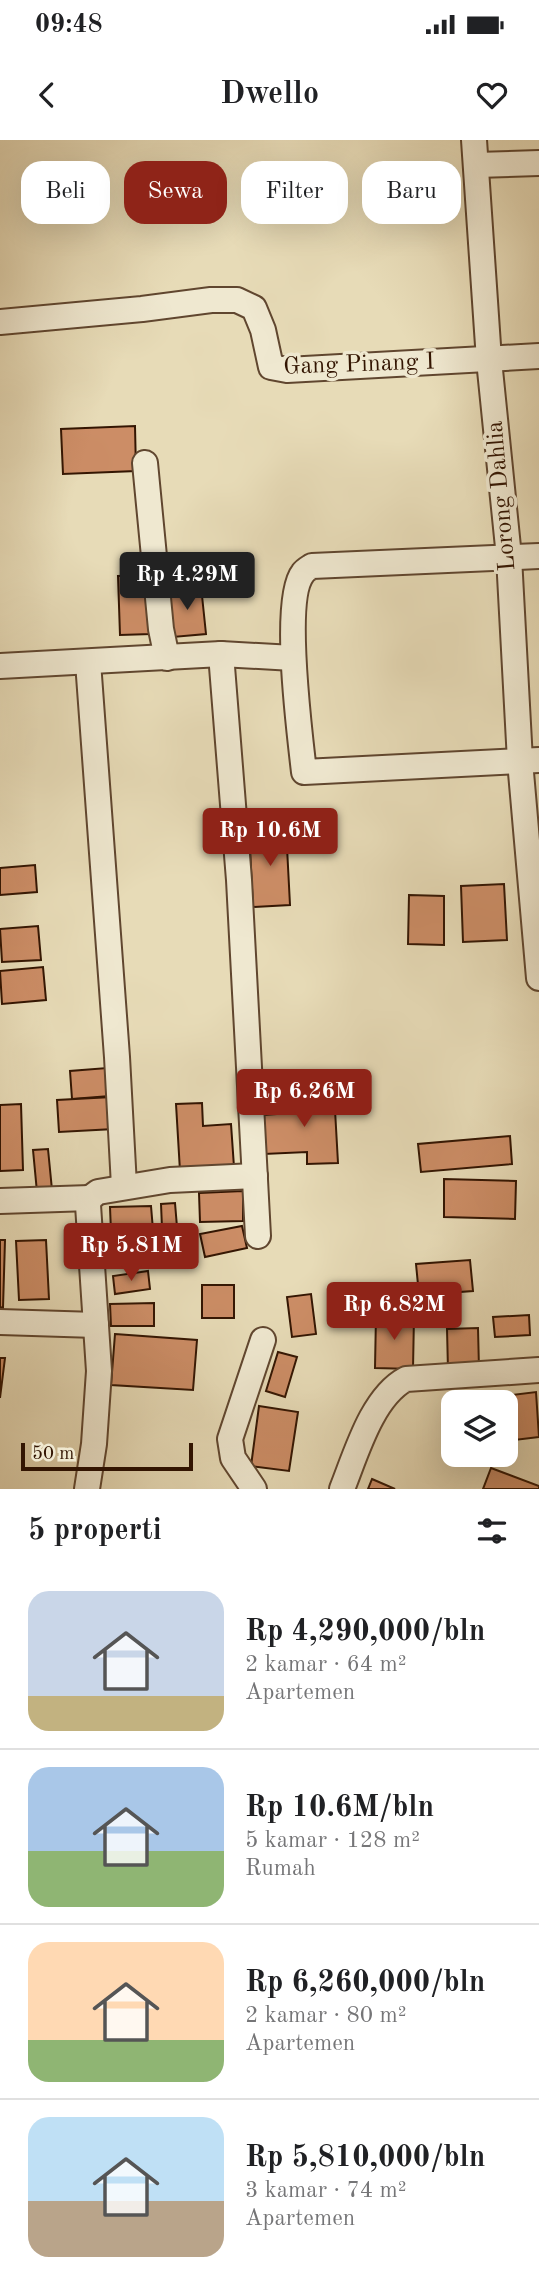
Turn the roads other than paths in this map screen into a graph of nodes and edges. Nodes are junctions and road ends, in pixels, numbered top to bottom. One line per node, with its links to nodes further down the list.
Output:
1 (474, 140): 3 (street, Lorong Dahlia)
2 (539, 163): 3 (street)
3 (476, 165): 6 (street, Lorong Dahlia)
4 (0, 322): 6 (street, Gang Pinang I)
5 (539, 356): 6 (street, Gang Pinang I)
6 (489, 360): 9 (street, Lorong Dahlia)
7 (145, 463): 11 (street)
8 (539, 556): 9 (street)
9 (509, 557): 12 (street); 15 (street, Lorong Dahlia)
10 (221, 654): 11 (street); 12 (street); 18 (street)
11 (167, 657): 13 (street)
12 (293, 657): 15 (street)
13 (88, 662): 14 (street); 19 (street)
14 (0, 666)
15 (529, 760): 16 (street, Lorong Dahlia)
16 (539, 965): 17 (street, Lorong Dahlia)
17 (539, 978)
18 (255, 1176): 19 (street); 22 (street)
19 (124, 1186): 20 (street)
20 (90, 1198): 21 (street); 24 (street)
21 (0, 1201)
22 (258, 1236)
23 (0, 1322): 24 (street)
24 (96, 1325): 27 (street)
25 (263, 1340): 28 (street)
26 (539, 1370): 29 (street)
27 (87, 1489)
28 (254, 1489)
29 (342, 1489)

